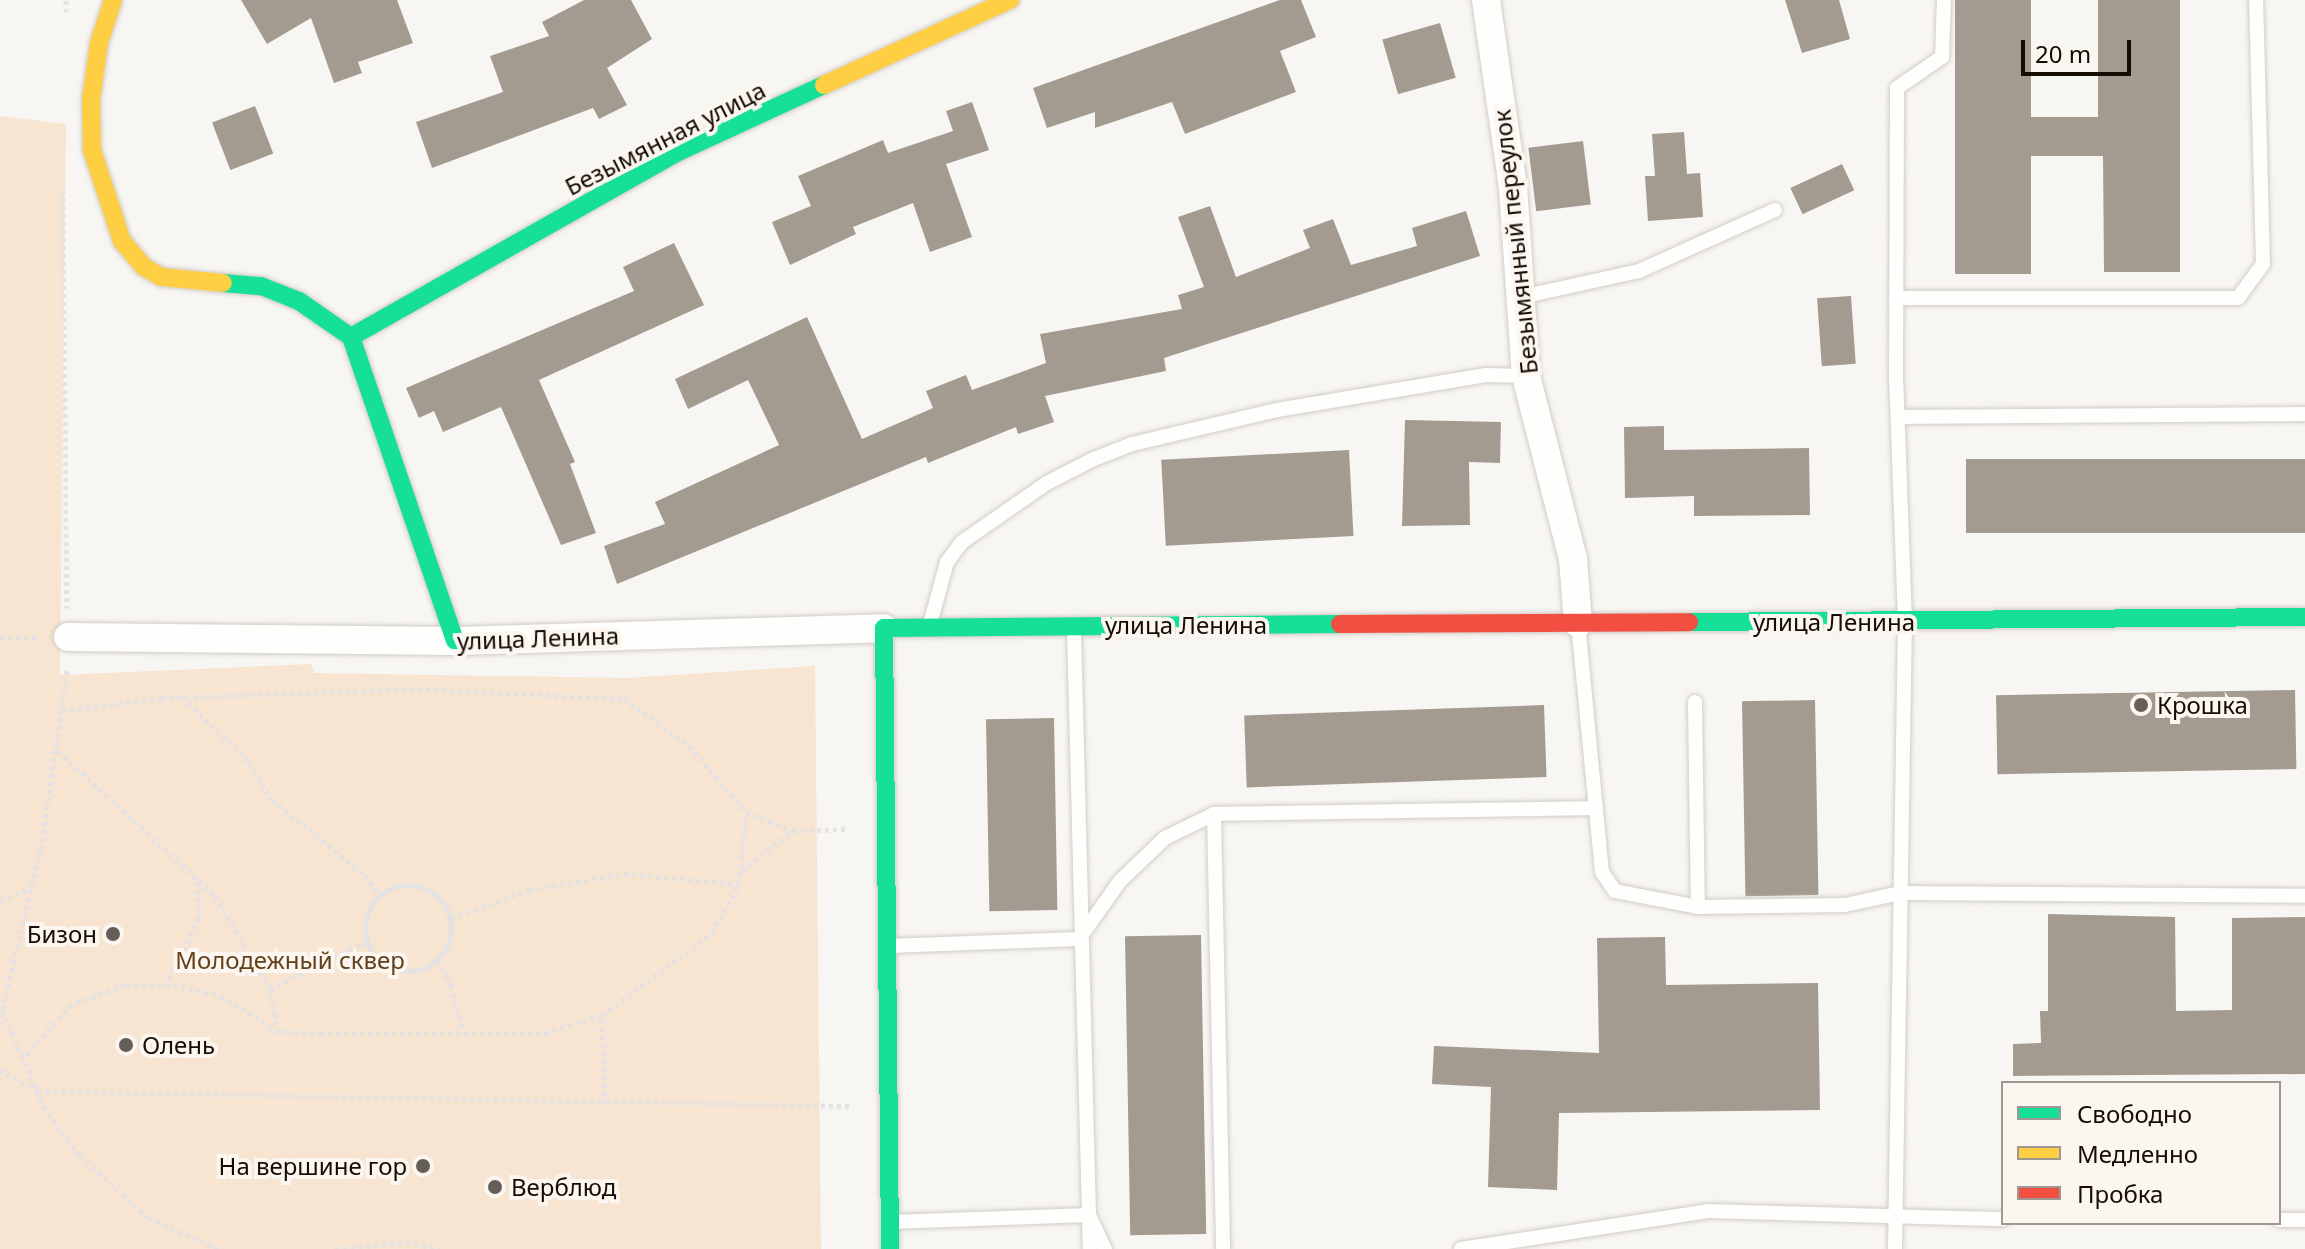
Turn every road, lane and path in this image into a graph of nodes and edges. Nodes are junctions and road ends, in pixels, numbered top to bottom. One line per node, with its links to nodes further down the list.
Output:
1 (66, 0): 7 (path)
2 (113, 0): 12 (street)
3 (1010, 0): 12 (street, Безымянная улица)
4 (1486, 0): 10 (street, Безымянный переулок)
5 (1944, 0): 11 (lane)
6 (2256, 0): 11 (lane)
7 (66, 16)
8 (63, 187): 22 (path)
9 (1775, 210): 10 (lane)
10 (1521, 297): 13 (street, Безымянный переулок)
11 (1896, 298): 15 (lane)
12 (351, 337): 23 (street)
13 (1526, 376): 18 (street, Безымянный переулок); 21 (lane)
14 (2305, 414): 15 (lane)
15 (1899, 417): 17 (lane)
16 (2305, 617): 17 (street, улица Ленина)
17 (1905, 621): 18 (street, улица Ленина); 37 (lane)
18 (1578, 623): 19 (street, улица Ленина); 28 (lane)
19 (1074, 625): 21 (street, улица Ленина); 43 (lane)
20 (884, 628): 21 (street, улица Ленина); 23 (street, улица Ленина); 31 (street)
21 (929, 628)
22 (68, 637): 23 (street, улица Ленина); 26 (path)
23 (455, 641)
24 (181, 697): 26 (path); 29 (path); 38 (path)
25 (1695, 702): 41 (lane)
26 (63, 711): 27 (path)
27 (57, 750): 34 (path); 36 (path)
28 (1595, 808): 30 (lane); 41 (lane)
29 (746, 812): 32 (path); 33 (path)
30 (1214, 814): 43 (lane); 71 (lane)
31 (886, 829): 32 (path); 45 (street)
32 (793, 831): 33 (path)
33 (742, 870): 35 (path)
34 (197, 878): 47 (path); 48 (path)
35 (739, 884): 42 (path); 50 (path)
36 (32, 888): 40 (path); 49 (path)
37 (1900, 893): 39 (lane); 41 (lane); 60 (lane)
38 (379, 894): 42 (path); 44 (path)
39 (2305, 896)
40 (0, 901)
41 (1698, 907)
42 (451, 918): 46 (path)
43 (1079, 939): 45 (lane); 59 (lane)
44 (366, 942): 46 (path); 48 (path)
45 (887, 946): 58 (street)
46 (438, 960): 53 (path)
47 (165, 986): 52 (path); 54 (path)
48 (270, 989): 52 (path)
49 (1, 1007): 51 (path); 54 (path)
50 (602, 1015): 53 (path); 57 (path)
51 (0, 1018)
52 (277, 1031): 53 (path)
53 (463, 1033)
54 (26, 1055): 56 (path)
55 (0, 1070): 56 (path)
56 (37, 1091): 57 (path); 65 (path)
57 (605, 1103): 58 (path)
58 (889, 1107): 64 (street)
59 (1089, 1215): 64 (lane); 69 (lane); 70 (lane)
60 (1892, 1219): 61 (lane); 72 (lane); 73 (lane)
61 (2001, 1219)
62 (2281, 1220): 63 (lane)
63 (2305, 1220)
64 (890, 1222): 68 (street)
65 (218, 1249)
66 (335, 1249): 67 (path)
67 (440, 1249)
68 (890, 1249)
69 (1090, 1249)
70 (1105, 1249)
71 (1223, 1249)
72 (1461, 1249)
73 (1895, 1249)

